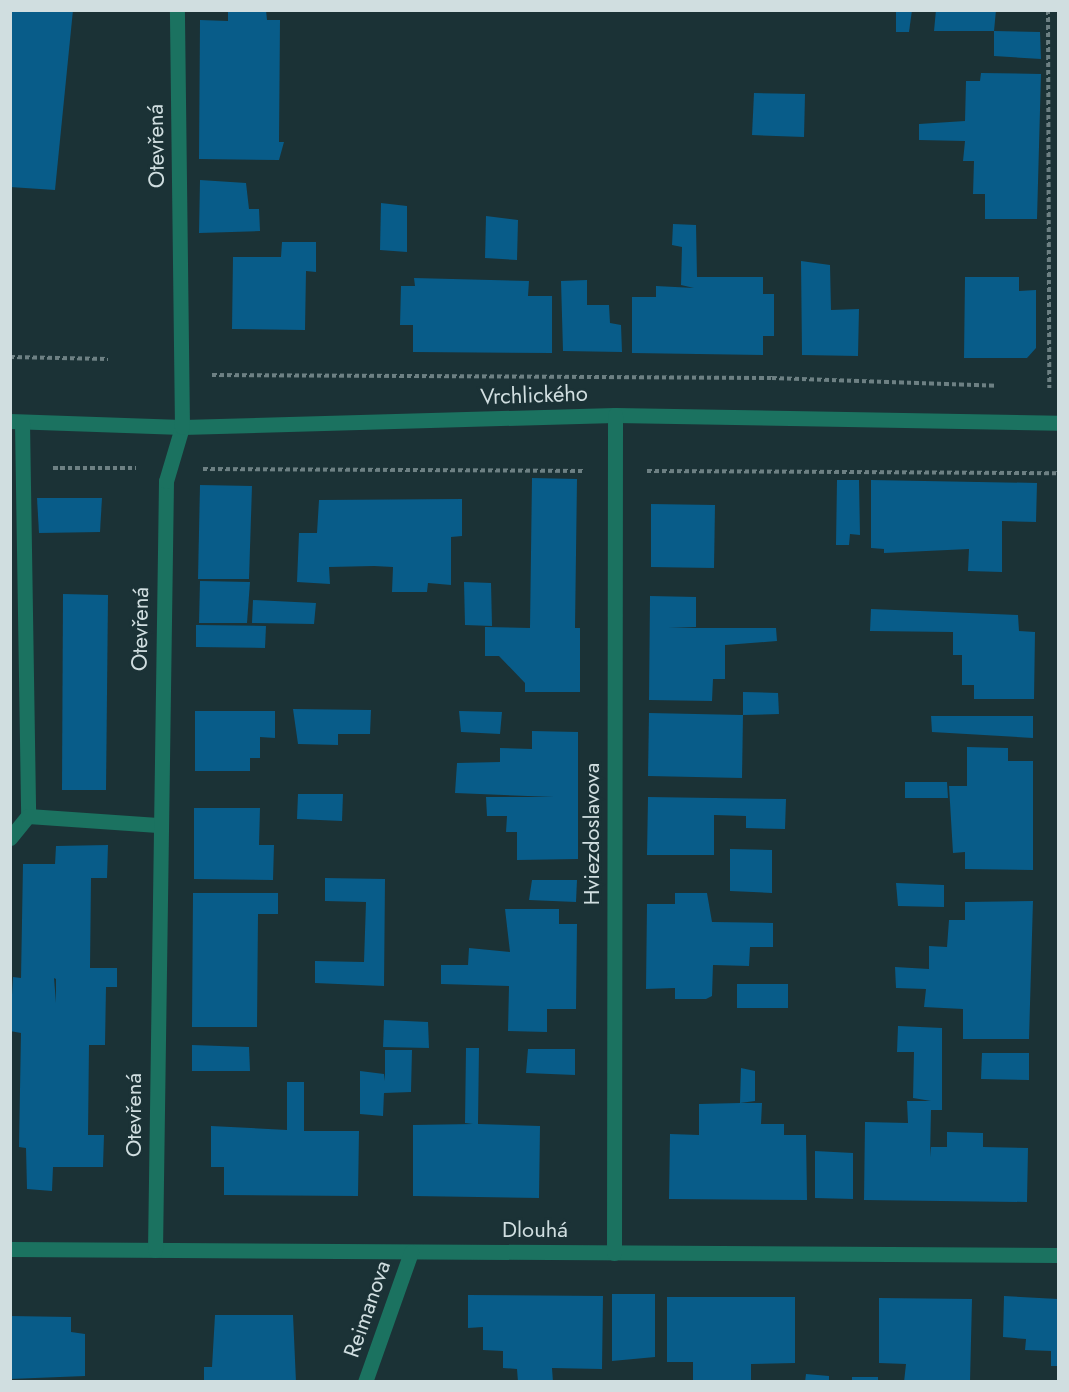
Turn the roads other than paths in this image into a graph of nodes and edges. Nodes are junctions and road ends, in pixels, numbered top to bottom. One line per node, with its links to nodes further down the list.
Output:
1 (177, 10): 5 (street, Otevřená)
2 (615, 415): 4 (street, Vrchlického); 5 (street, Vrchlického); 13 (street, Hviezdoslavova)
3 (16, 422): 5 (street, Vrchlického); 6 (street)
4 (1059, 423)
5 (182, 427): 8 (street, Otevřená)
6 (16, 484): 7 (street)
7 (28, 816): 8 (street); 9 (street)
8 (158, 825): 11 (street, Otevřená)
9 (10, 838)
10 (10, 1249): 11 (street, Dlouhá)
11 (155, 1250): 12 (street, Dlouhá)
12 (411, 1252): 13 (street, Dlouhá); 15 (street, Reimanova)
13 (614, 1253): 14 (street, Dlouhá)
14 (1059, 1255)
15 (365, 1382)

